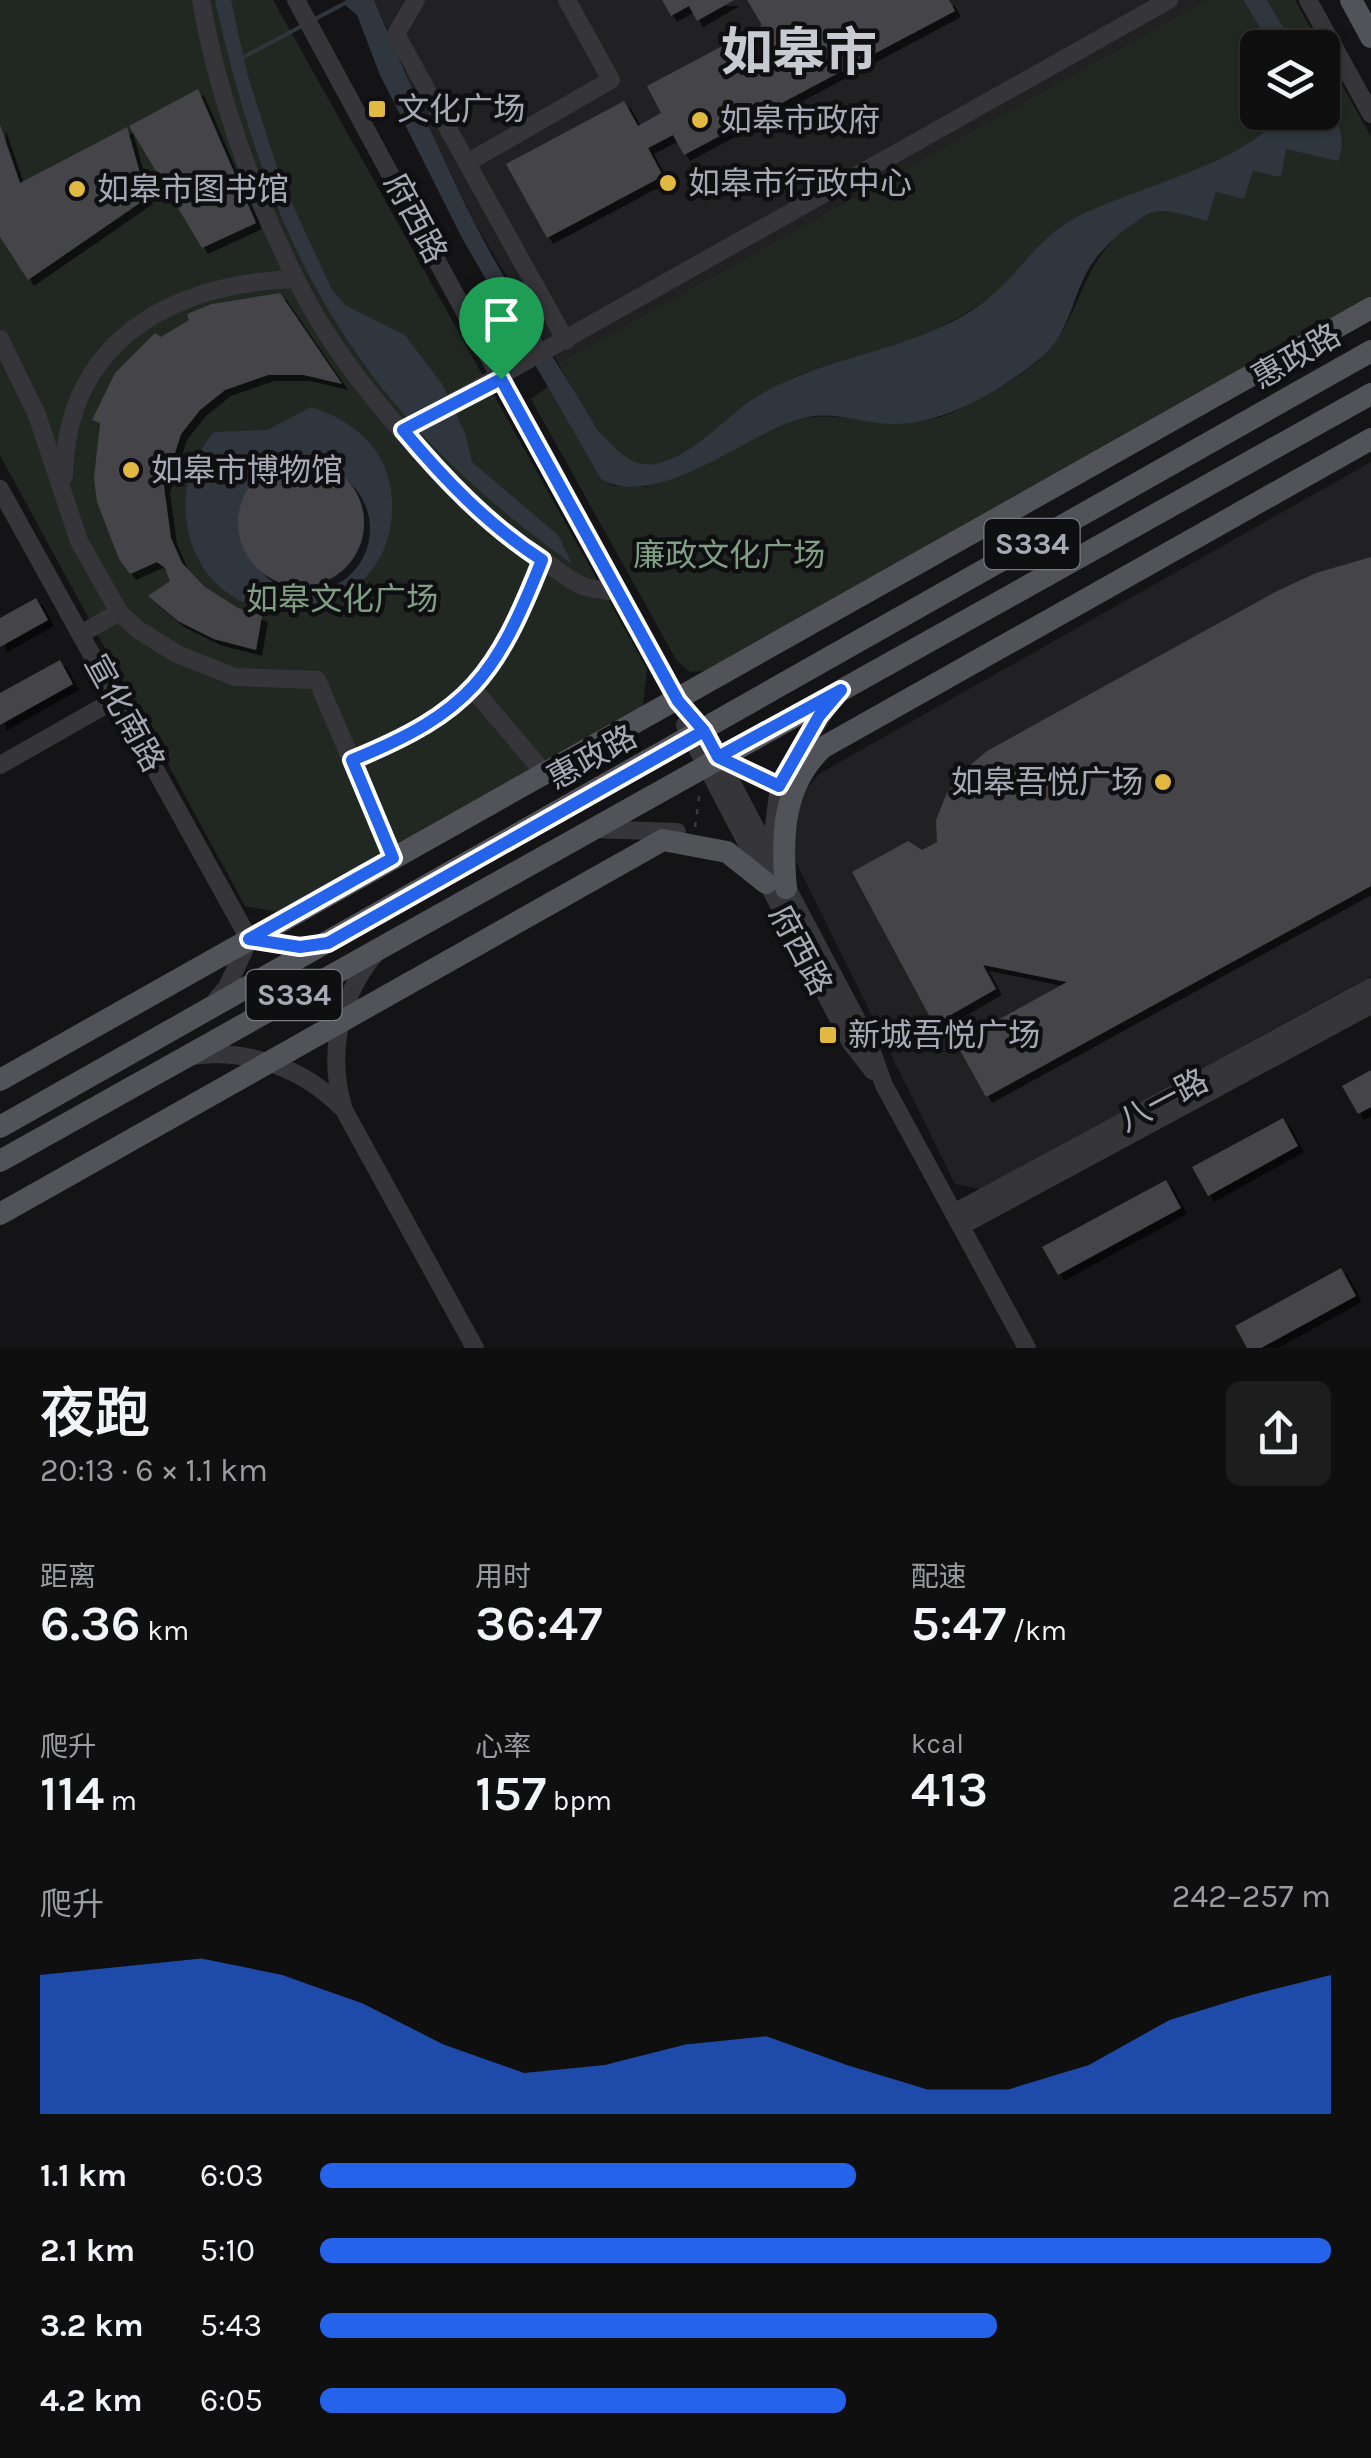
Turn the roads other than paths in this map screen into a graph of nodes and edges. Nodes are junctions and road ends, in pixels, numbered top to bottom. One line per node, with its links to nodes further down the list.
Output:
1 (201, 0): 11 (street)
2 (416, 0): 10 (street)
3 (567, 0): 10 (street)
4 (1169, 0): 14 (street)
5 (1308, 0): 9 (street)
6 (1351, 0): 8 (main road)
7 (304, 15): 16 (street, 府西路)
8 (1371, 37)
9 (1371, 114)
10 (467, 163): 14 (street)
11 (296, 279): 18 (street); 21 (street)
12 (1371, 308): 29 (main road)
13 (0, 339): 21 (street)
14 (560, 345): 16 (street)
15 (1367, 351): 30 (main road, 惠政路 / S334)
16 (501, 379): 18 (street); 23 (street, 府西路)
17 (1371, 394): 27 (main road, 惠政路 / S334)
18 (403, 430): 22 (street)
19 (1371, 439): 38 (main road)
20 (0, 488): 25 (street, 宣化南路)
21 (64, 492): 24 (street)
22 (542, 560): 23 (street); 26 (street)
23 (616, 592): 29 (street, 府西路)
24 (119, 612): 25 (street); 31 (street)
25 (81, 634): 28 (street, 宣化南路)
26 (474, 690): 31 (street); 34 (street)
27 (841, 690): 32 (main road, 惠政路 / S334); 37 (street)
28 (118, 698): 33 (street); 39 (street, 宣化南路)
29 (678, 701): 30 (street, 府西路); 34 (main road)
30 (696, 735): 32 (street, 府西路); 40 (main road, 惠政路 / S334)
31 (352, 760): 36 (street)
32 (711, 762): 35 (main road, 惠政路 / S334); 37 (street, 府西路)
33 (0, 765)
34 (545, 774): 36 (main road)
35 (588, 829): 37 (street); 41 (main road, 惠政路 / S334)
36 (393, 858): 39 (main road)
37 (762, 860): 38 (street, 府西路)
38 (776, 886): 45 (main road); 53 (street, 府西路)
39 (249, 939): 40 (street); 44 (street); 48 (main road)
40 (328, 943): 44 (main road, 惠政路 / S334)
41 (383, 945): 45 (street); 46 (main road, 惠政路 / S334)
42 (1371, 987): 53 (street, 八一路)
43 (1371, 1005): 53 (street, 八一路)
44 (206, 1012): 50 (main road, 惠政路 / S334)
45 (340, 1024): 47 (main road); 49 (street)
46 (182, 1058): 47 (street); 51 (main road, 惠政路 / S334)
47 (269, 1063): 49 (street); 52 (main road)
48 (0, 1080)
49 (344, 1110): 54 (street)
50 (0, 1127)
51 (0, 1161)
52 (0, 1214)
53 (958, 1220): 55 (street, 府西路)
54 (474, 1348)
55 (1027, 1348)

